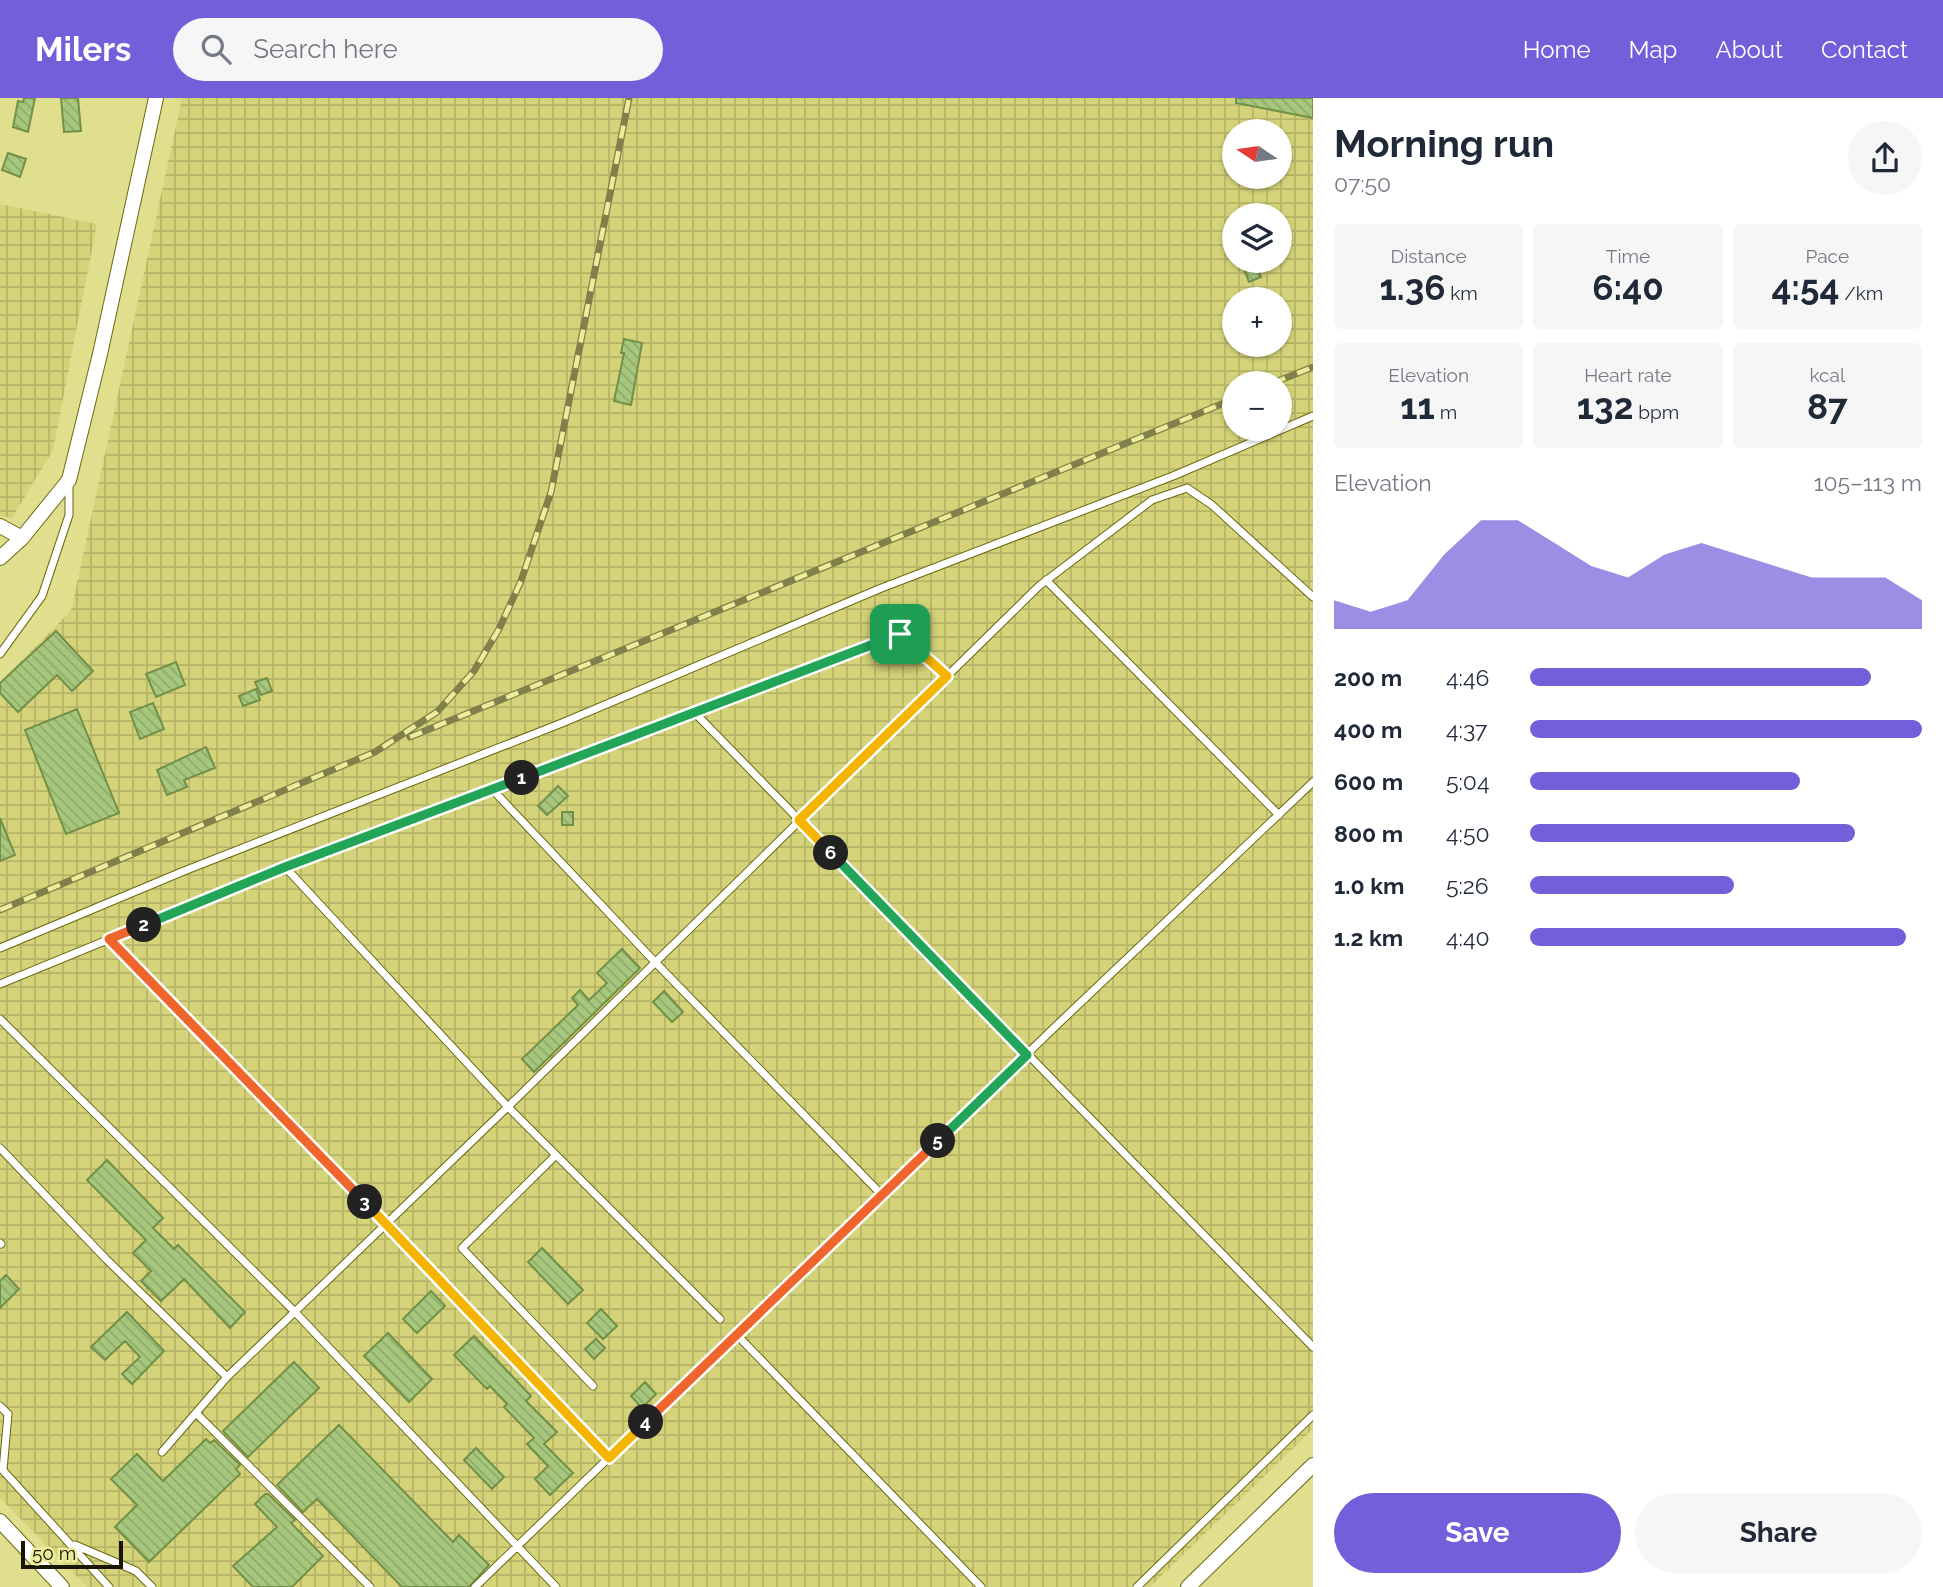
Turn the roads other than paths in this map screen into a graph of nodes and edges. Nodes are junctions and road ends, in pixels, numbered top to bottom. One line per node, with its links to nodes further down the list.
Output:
1 (156, 98): 3 (street)
2 (1313, 416): 18 (lane)
3 (69, 480): 5 (street); 9 (lane)
4 (0, 526): 5 (street)
5 (22, 538): 6 (street)
6 (0, 558)
7 (1046, 580): 8 (lane); 10 (lane); 14 (lane)
8 (1313, 597)
9 (0, 654)
10 (947, 676): 11 (lane); 15 (lane)
11 (695, 713): 13 (lane); 15 (lane)
12 (1313, 782): 14 (lane)
13 (492, 789): 16 (lane); 19 (lane)
14 (1279, 815): 22 (lane)
15 (799, 820): 19 (lane); 22 (lane)
16 (285, 867): 17 (lane); 23 (lane)
17 (109, 939): 20 (lane); 27 (lane)
18 (0, 948)
19 (655, 962): 23 (lane); 26 (lane)
20 (0, 984)
21 (0, 1019): 28 (lane)
22 (1027, 1055): 26 (lane); 31 (lane)
23 (508, 1107): 25 (lane); 27 (lane)
24 (0, 1148): 32 (lane)
25 (556, 1155): 29 (lane); 33 (lane)
26 (882, 1195): 30 (lane)
27 (387, 1224): 28 (lane); 38 (lane)
28 (295, 1312): 32 (lane); 43 (lane)
29 (720, 1319)
30 (737, 1335): 38 (lane); 50 (lane)
31 (1313, 1347)
32 (228, 1377): 35 (lane)
33 (593, 1385)
34 (0, 1406): 40 (lane)
35 (196, 1413): 37 (lane); 47 (lane)
36 (1313, 1415): 51 (lane)
37 (162, 1452)
38 (609, 1458): 43 (lane)
39 (1313, 1465): 52 (street)
40 (1, 1468): 42 (lane)
41 (0, 1521): 44 (street)
42 (71, 1543): 45 (lane); 46 (lane)
43 (517, 1546): 48 (lane); 49 (lane)
44 (62, 1587)
45 (109, 1587)
46 (152, 1587)
47 (370, 1587)
48 (475, 1587)
49 (556, 1587)
50 (981, 1587)
51 (1137, 1587)
52 (1188, 1587)

